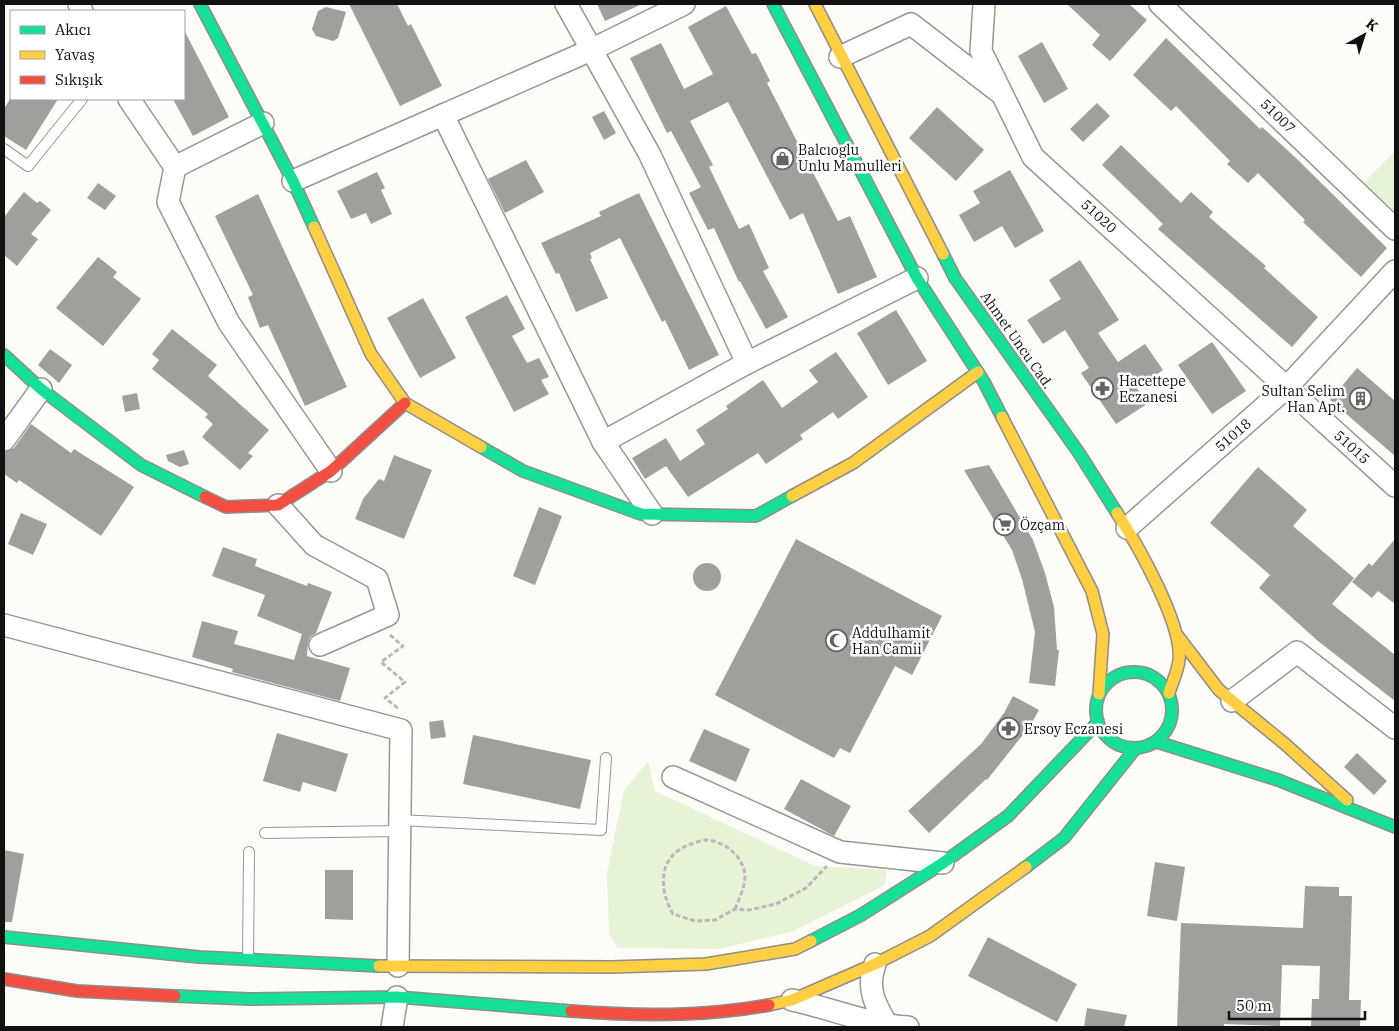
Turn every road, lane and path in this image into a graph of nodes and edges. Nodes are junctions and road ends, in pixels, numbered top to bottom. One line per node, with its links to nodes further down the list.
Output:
1 (200, 4): 16 (main road)
2 (566, 4): 9 (street)
3 (684, 4): 9 (street)
4 (773, 4): 22 (main road)
5 (815, 4): 10 (main road, Ahmet Uncu Cad.)
6 (984, 4): 8 (street, 51020)
7 (1160, 4): 20 (street, 51007)
8 (982, 32): 11 (street); 12 (street, 51020)
9 (591, 50): 15 (street); 24 (street)
10 (840, 57): 11 (street); 35 (main road, Ahmet Uncu Cad.)
11 (957, 60): 12 (street)
12 (1003, 95): 26 (street, 51020)
13 (81, 100): 17 (lane)
14 (130, 100): 18 (street)
15 (443, 115): 19 (street); 30 (street)
16 (263, 123): 18 (street); 19 (main road)
17 (4, 149)
18 (175, 167): 31 (street)
19 (293, 181): 28 (main road)
20 (1395, 229)
21 (1395, 271): 26 (street, 51018)
22 (917, 278): 24 (street); 25 (main road)
23 (4, 355): 27 (main road)
24 (747, 363): 30 (street)
25 (978, 372): 34 (main road); 41 (main road)
26 (1287, 387): 32 (street, 51015); 35 (street, 51018)
27 (41, 389): 29 (street); 33 (main road)
28 (405, 404): 31 (main road); 34 (main road)
29 (4, 440)
30 (603, 442): 34 (street)
31 (331, 471): 33 (main road)
32 (1395, 486)
33 (278, 505): 36 (street)
34 (652, 514)
35 (1127, 528): 38 (main road, Ahmet Uncu Cad.)
36 (375, 622): 39 (street); 45 (path)
37 (4, 625): 45 (street)
38 (1176, 635): 40 (main road, Ahmet Uncu Cad.); 42 (main road)
39 (320, 645)
40 (1169, 693): 41 (main road); 46 (main road)
41 (1099, 694): 43 (main road)
42 (1232, 701): 44 (street); 50 (main road)
43 (1098, 722): 47 (main road); 56 (main road)
44 (1395, 728)
45 (401, 730): 51 (street)
46 (1157, 742): 47 (main road); 50 (main road)
47 (1135, 749): 60 (main road)
48 (606, 758): 51 (lane)
49 (673, 777): 55 (street)
50 (1357, 810): 52 (main road)
51 (399, 826): 53 (lane); 61 (street)
52 (1395, 827)
53 (265, 833)
54 (248, 852): 59 (lane)
55 (840, 852): 56 (street); 57 (path)
56 (943, 863): 61 (main road)
57 (735, 909): 57 (path)
58 (4, 937): 59 (main road)
59 (248, 960): 61 (main road)
60 (875, 964): 64 (main road); 66 (street)
61 (398, 966)
62 (4, 979): 63 (main road)
63 (397, 997): 64 (main road); 65 (street)
64 (792, 1000): 66 (street)
65 (392, 1027)
66 (898, 1027)

